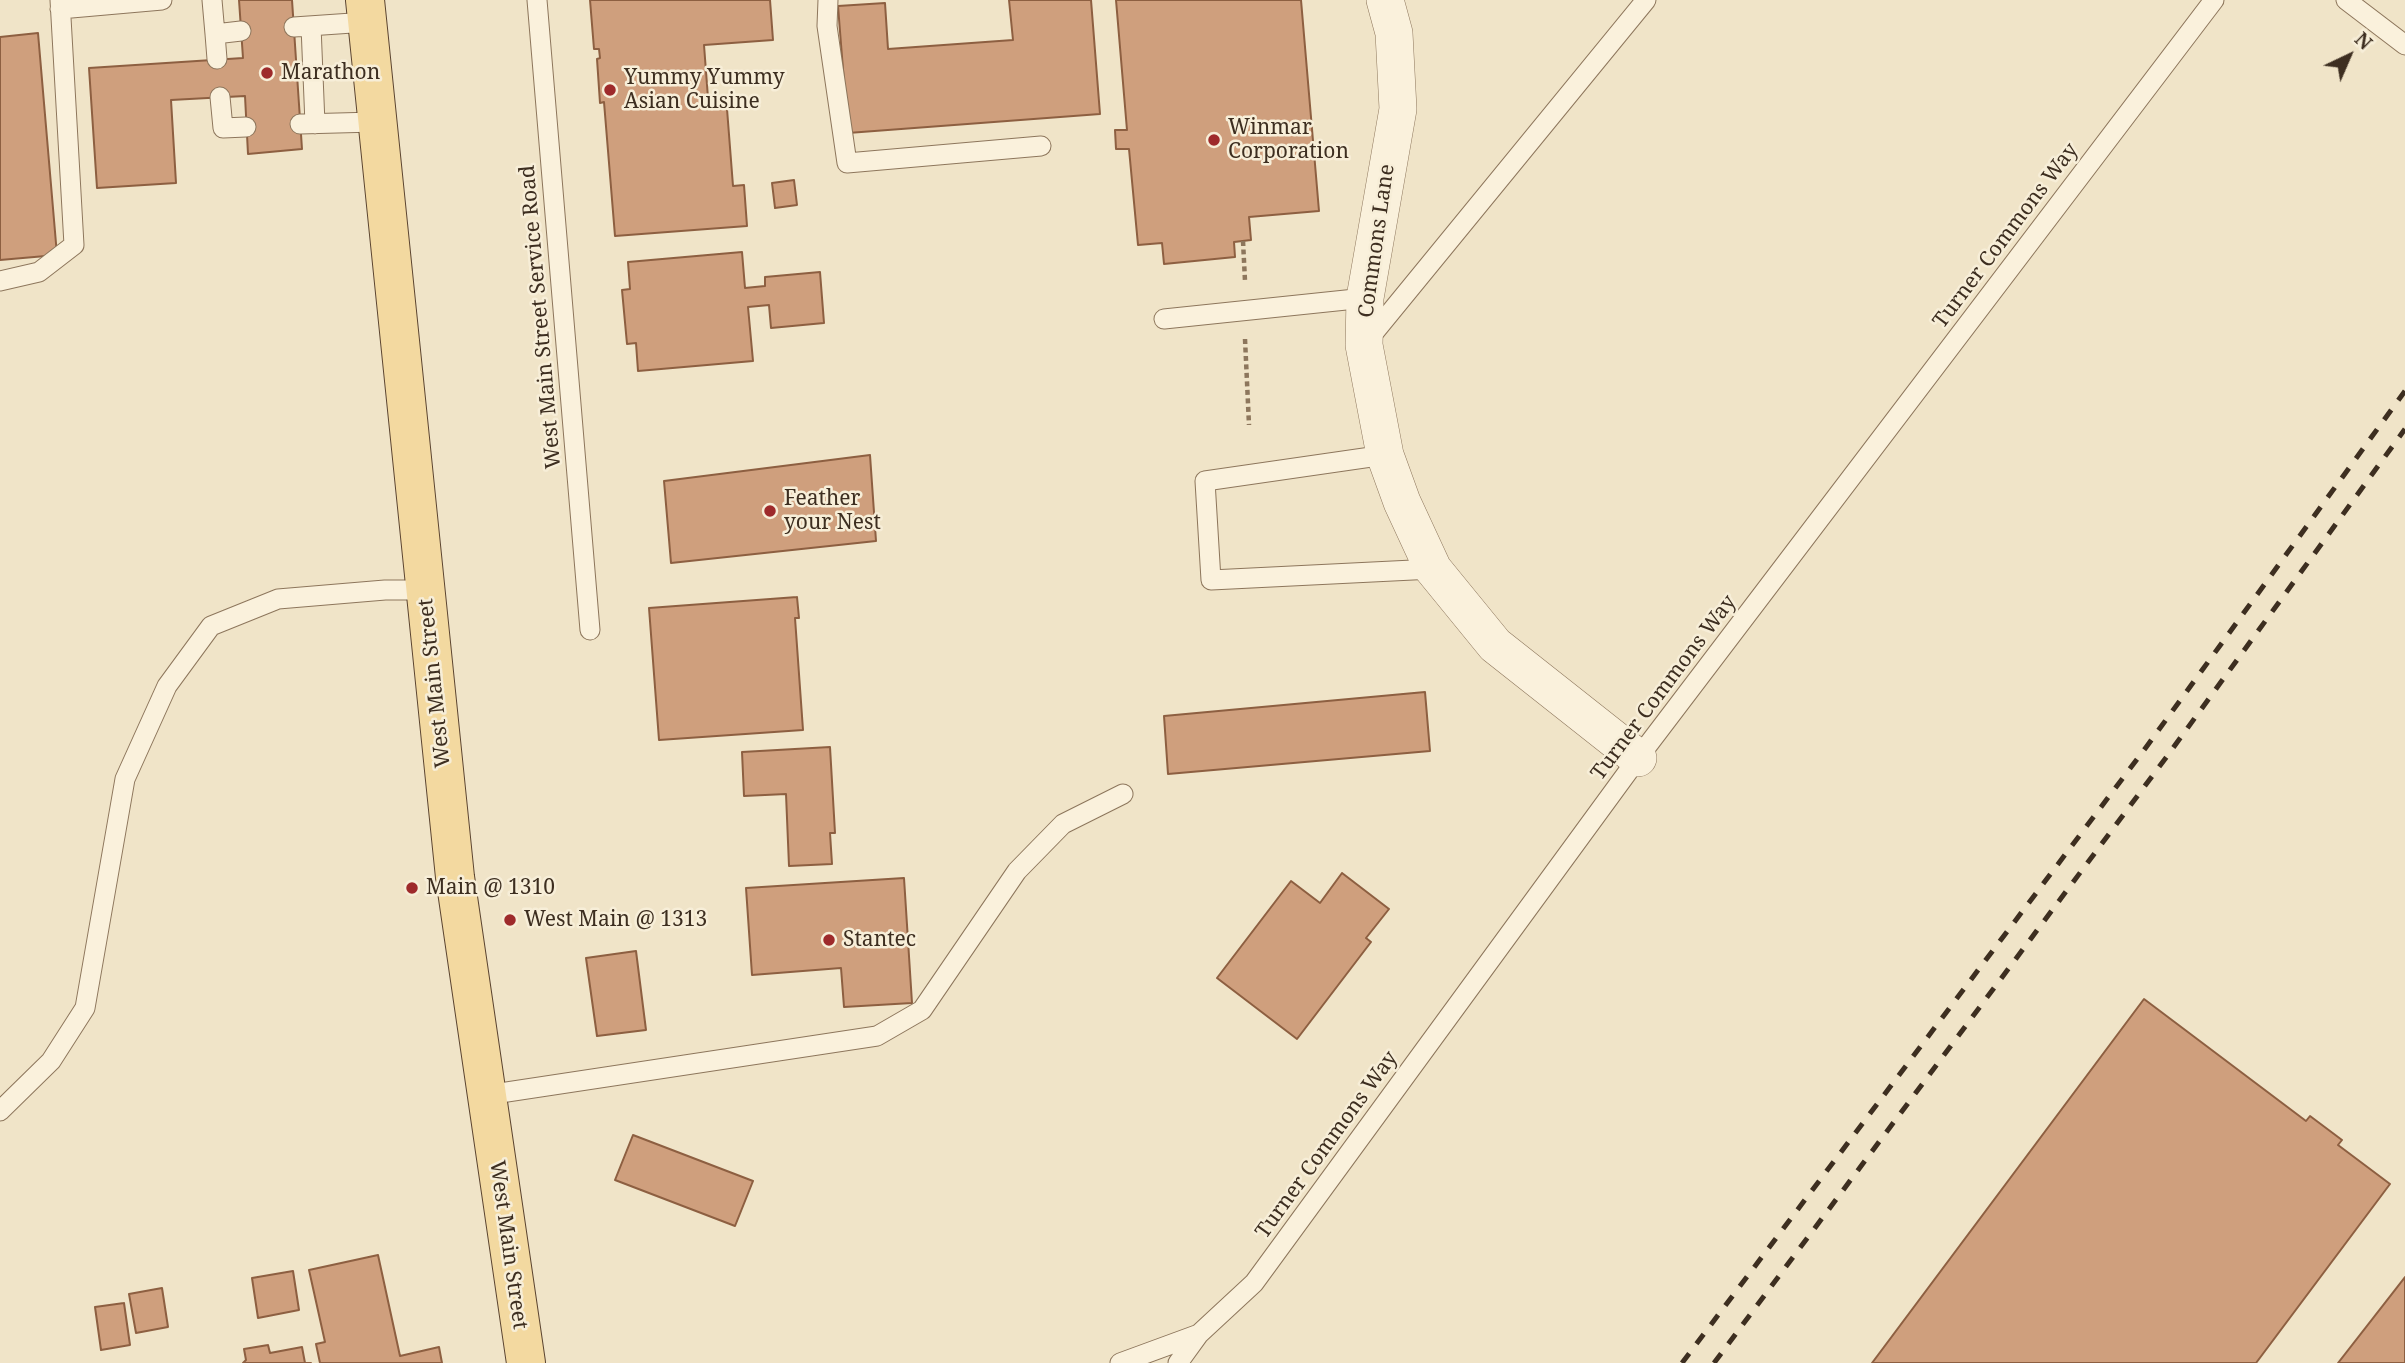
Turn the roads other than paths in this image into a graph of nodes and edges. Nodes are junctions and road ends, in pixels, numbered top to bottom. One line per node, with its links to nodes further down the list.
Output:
1 (162, 0): 9 (lane)
2 (212, 0): 12 (lane)
3 (537, 0): 26 (lane, West Main Street Service Road)
4 (828, 0): 18 (lane)
5 (1385, 0): 20 (street, Commons Lane)
6 (1646, 0): 22 (lane)
7 (2214, 0): 27 (lane, Turner Commons Way)
8 (2346, 0): 13 (lane)
9 (60, 4): 19 (lane)
10 (365, 11): 16 (main road, West Main Street); 16 (lane)
11 (241, 31): 12 (lane)
12 (215, 34): 14 (lane)
13 (2405, 45)
14 (217, 59)
15 (220, 97): 17 (lane)
16 (375, 122): 25 (main road, West Main Street)
17 (246, 128)
18 (1041, 146)
19 (0, 281)
20 (1365, 298): 21 (lane); 22 (street, Commons Lane)
21 (1164, 319)
22 (1364, 345): 23 (street, Commons Lane)
23 (1385, 455): 24 (street, Commons Lane); 24 (lane)
24 (1433, 569): 27 (street, Commons Lane)
25 (424, 590): 29 (main road, West Main Street); 30 (lane)
26 (590, 629)
27 (1638, 758): 31 (lane, Turner Commons Way)
28 (1123, 794): 29 (lane)
29 (487, 1095): 32 (main road, West Main Street)
30 (0, 1111)
31 (1199, 1334): 33 (lane, Turner Commons Way); 34 (lane)
32 (526, 1363)
33 (1121, 1363)
34 (1178, 1363)

